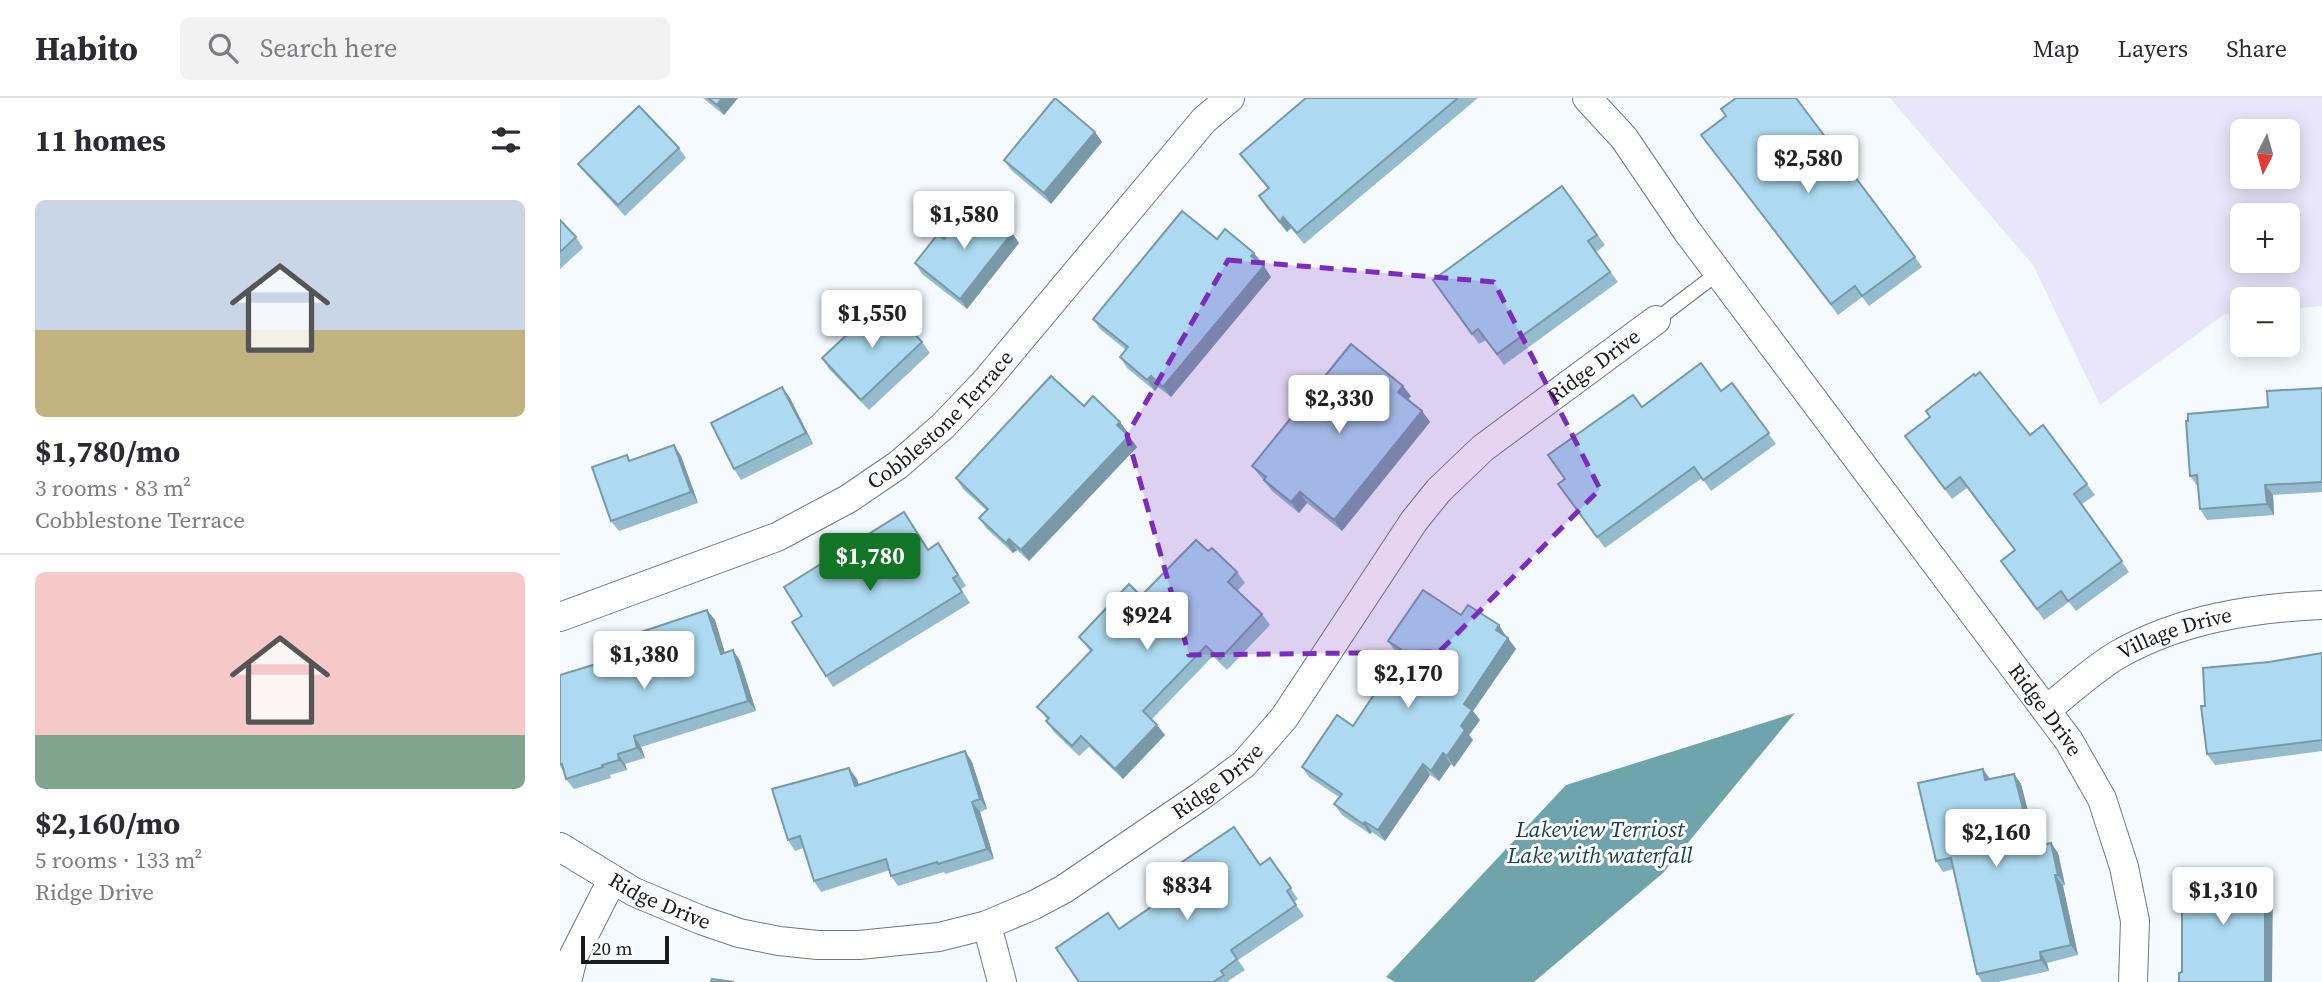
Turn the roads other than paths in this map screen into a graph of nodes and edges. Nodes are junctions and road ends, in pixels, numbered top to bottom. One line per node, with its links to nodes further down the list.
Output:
1 (1230, 98): 6 (street, Cobblestone Terrace)
2 (1587, 98): 3 (street, Ridge Drive)
3 (1718, 273): 4 (lane, Ridge Drive); 7 (street, Ridge Drive)
4 (1656, 320): 10 (street, Ridge Drive)
5 (2322, 605): 7 (street, Village Drive)
6 (560, 617)
7 (2046, 710): 13 (street, Ridge Drive)
8 (560, 847): 9 (street, Ridge Drive)
9 (612, 880): 10 (street, Ridge Drive); 11 (street)
10 (987, 925): 12 (street)
11 (567, 982)
12 (1002, 982)
13 (2133, 982)

